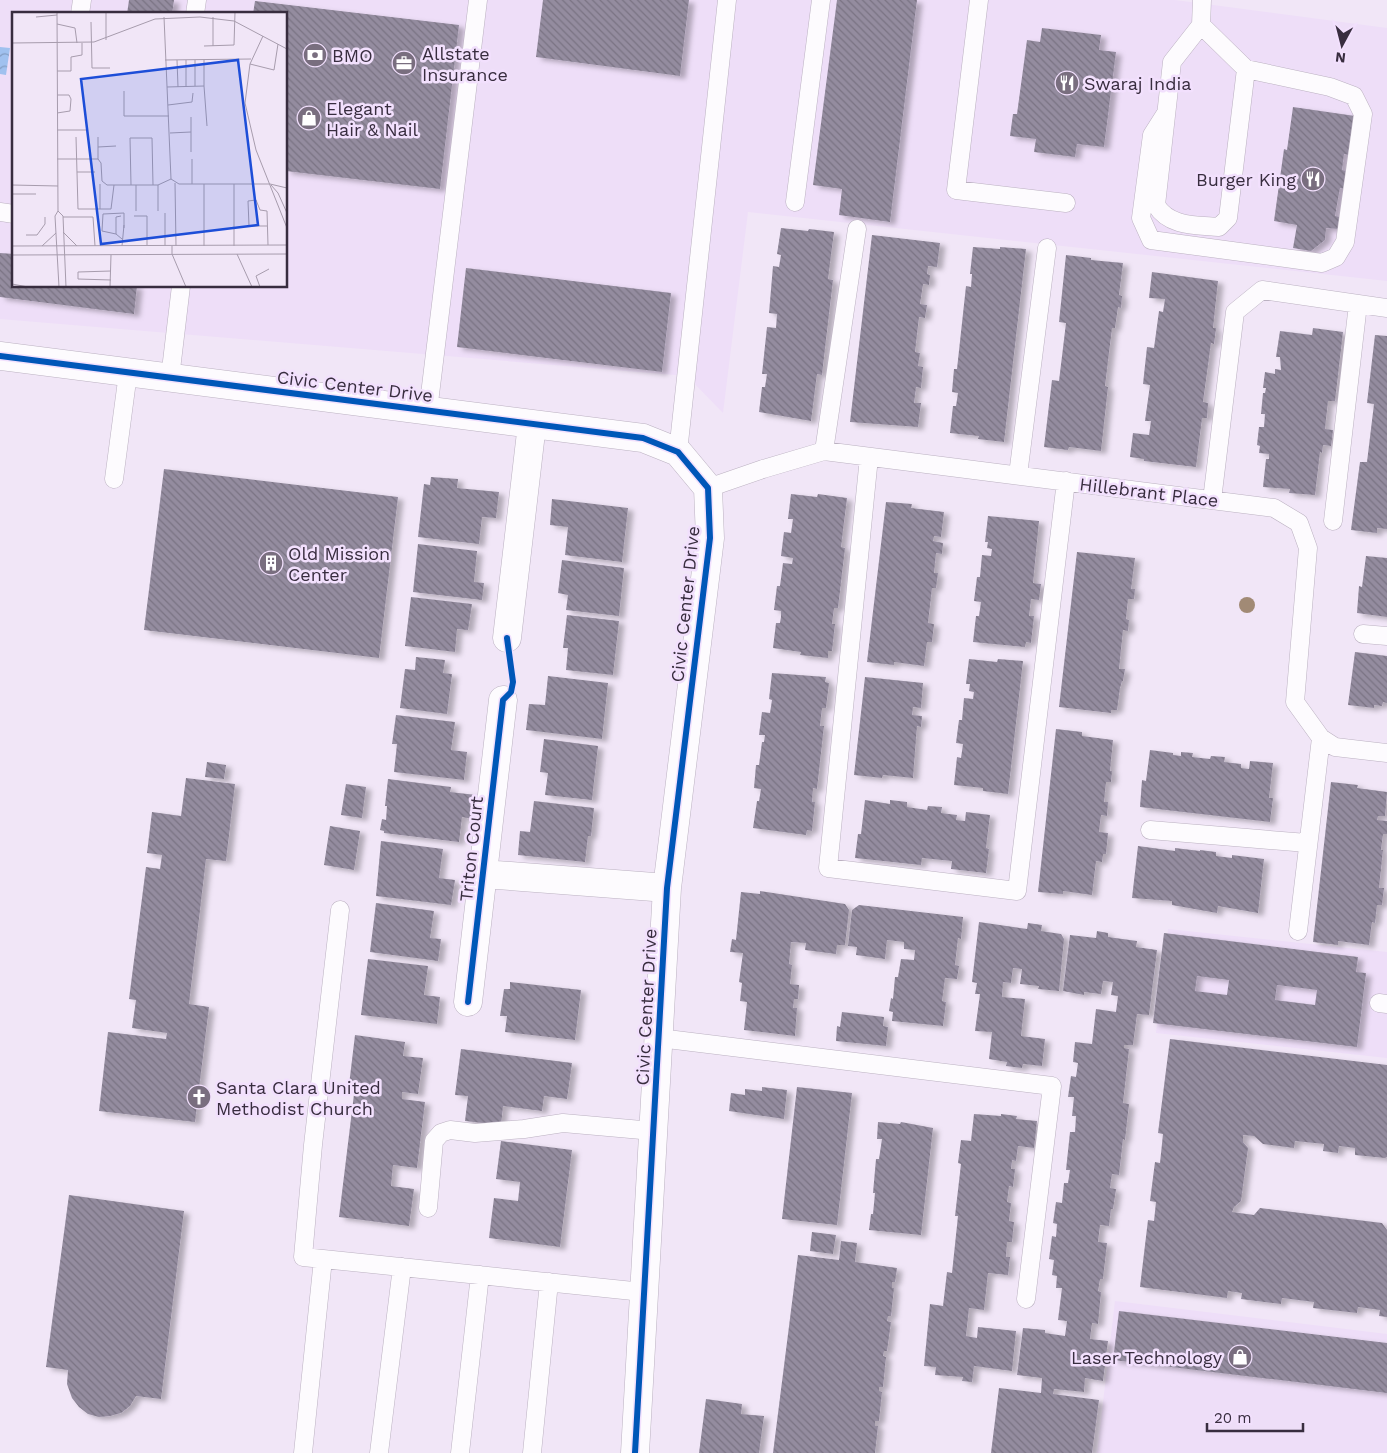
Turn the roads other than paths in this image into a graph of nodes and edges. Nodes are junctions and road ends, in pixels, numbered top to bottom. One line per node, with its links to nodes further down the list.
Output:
1 (478, 0): 19 (lane)
2 (727, 0): 22 (lane)
3 (821, 0): 9 (lane)
4 (979, 0): 10 (lane)
5 (1202, 0): 6 (lane)
6 (1201, 24): 7 (lane); 8 (lane)
7 (1246, 69): 8 (lane); 8 (lane)
8 (1166, 113)
9 (795, 202)
10 (1066, 203)
11 (857, 229): 21 (lane)
12 (1047, 248): 24 (lane)
13 (181, 288): 18 (lane)
14 (1358, 304): 15 (lane); 28 (lane); 29 (lane)
15 (1387, 308)
16 (0, 356): 17 (street, Civic Center Drive)
17 (128, 373): 18 (street, Civic Center Drive); 25 (lane)
18 (170, 378): 19 (street, Civic Center Drive)
19 (428, 411): 20 (street, Civic Center Drive)
20 (532, 424): 22 (street, Civic Center Drive); 32 (street)
21 (824, 451): 23 (lane, Hillebrant Place); 27 (lane, Hillebrant Place)
22 (678, 452): 27 (street, Civic Center Drive)
23 (869, 457): 24 (lane, Hillebrant Place); 26 (lane)
24 (1018, 476): 26 (lane, Hillebrant Place)
25 (114, 479)
26 (1066, 481): 28 (lane, Hillebrant Place)
27 (708, 488): 39 (street, Civic Center Drive)
28 (1212, 500): 34 (lane, Hillebrant Place)
29 (1333, 521)
30 (1364, 634): 31 (lane)
31 (1387, 636)
32 (508, 638)
33 (503, 700): 38 (street, Triton Court)
34 (1321, 738): 35 (lane); 37 (lane)
35 (1387, 753)
36 (1150, 830): 37 (lane)
37 (1307, 844): 41 (lane)
38 (483, 874): 39 (street, Triton Court); 42 (street, Triton Court)
39 (668, 888): 43 (street, Civic Center Drive)
40 (340, 910): 46 (lane)
41 (1298, 931)
42 (468, 1002)
43 (659, 1038): 44 (street, Civic Center Drive); 51 (lane)
44 (654, 1131): 45 (lane); 50 (street, Civic Center Drive)
45 (428, 1208)
46 (324, 1258): 47 (lane); 52 (lane)
47 (402, 1267): 48 (lane); 53 (lane)
48 (480, 1275): 49 (lane); 54 (lane)
49 (549, 1282): 50 (lane); 55 (lane)
50 (643, 1292): 56 (street, Civic Center Drive)
51 (1026, 1299)
52 (302, 1453)
53 (379, 1453)
54 (460, 1453)
55 (532, 1453)
56 (635, 1453)

